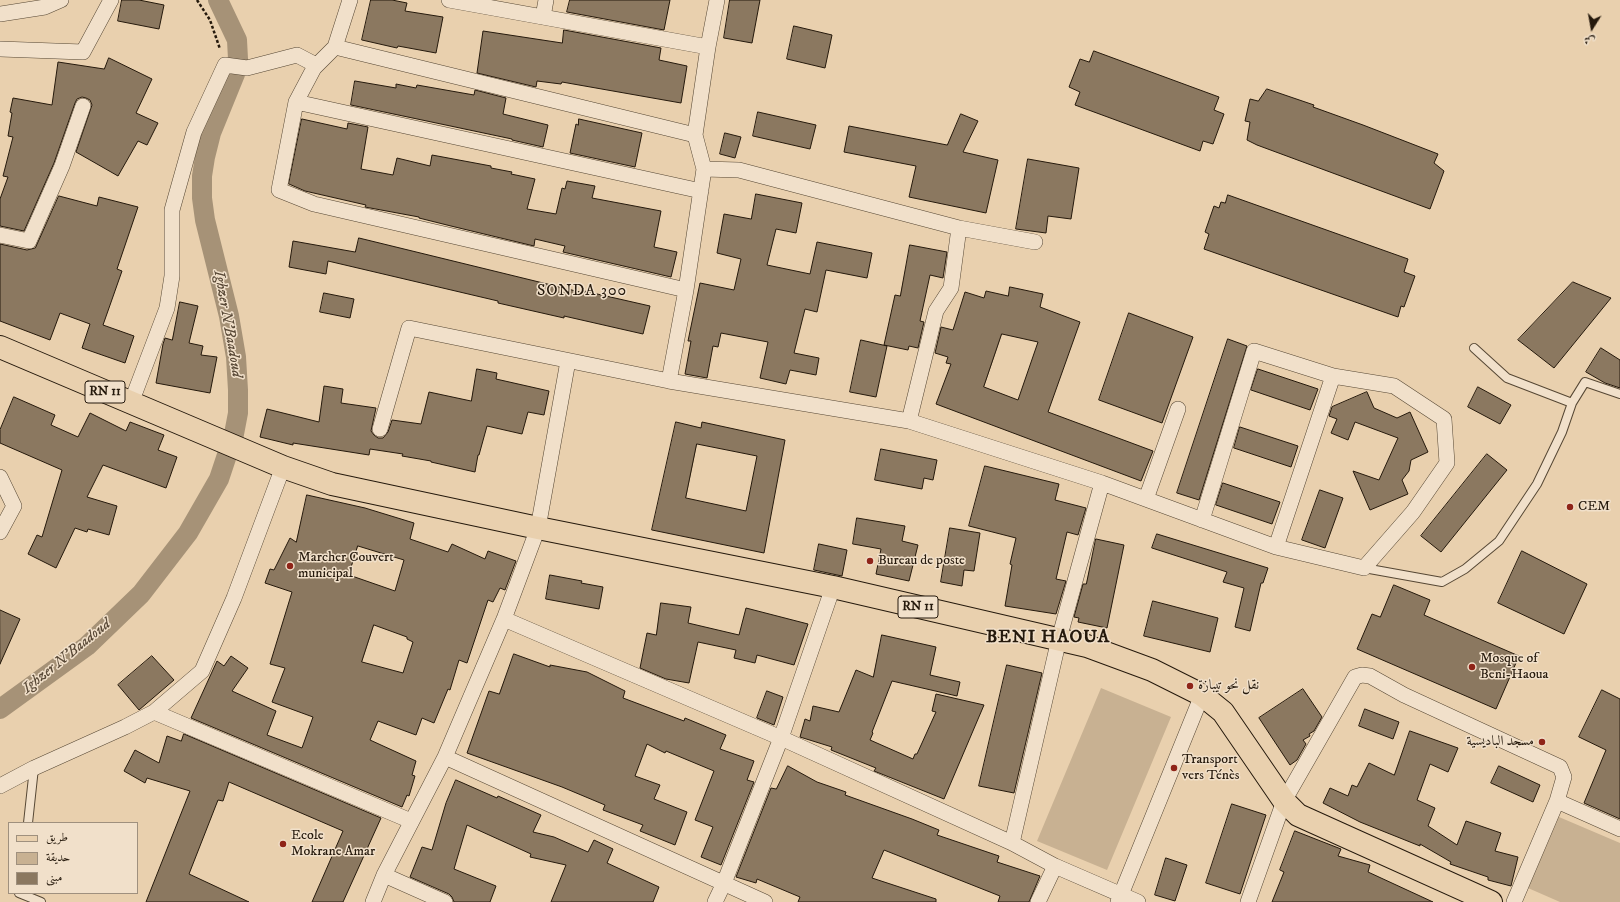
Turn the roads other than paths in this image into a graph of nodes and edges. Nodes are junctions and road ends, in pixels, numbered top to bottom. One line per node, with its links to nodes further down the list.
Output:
1 (61, 0): 7 (street)
2 (111, 0): 11 (street)
3 (350, 0): 9 (street)
4 (449, 0): 8 (street)
5 (546, 0): 8 (street)
6 (717, 0): 10 (street)
7 (3, 9)
8 (543, 17): 10 (street)
9 (335, 47): 12 (street); 15 (street)
10 (708, 47): 15 (street)
11 (0, 48)
12 (316, 65): 13 (street); 28 (street)
13 (296, 102): 17 (street); 21 (street)
14 (83, 106): 19 (street)
15 (695, 135): 16 (street)
16 (704, 169): 17 (street); 18 (street)
17 (701, 191): 21 (street)
18 (959, 228): 20 (street); 31 (street)
19 (0, 235)
20 (1035, 242)
21 (686, 290): 26 (street)
22 (0, 347): 28 (main road, RN 11)
23 (1474, 348): 29 (lane)
24 (568, 361): 26 (street); 32 (street); 38 (street)
25 (1333, 376): 37 (street); 40 (street); 41 (street)
26 (669, 381): 31 (street)
27 (1620, 394): 29 (lane)
28 (131, 403): 33 (main road, RN 11)
29 (1572, 403): 41 (lane)
30 (1178, 409): 36 (street)
31 (909, 421): 35 (street)
32 (380, 429)
33 (276, 464): 38 (main road, RN 11); 46 (street)
34 (0, 477): 39 (street)
35 (1102, 483): 36 (street); 44 (street)
36 (1146, 499): 37 (street)
37 (1202, 520): 40 (street)
38 (538, 528): 42 (main road, RN 11); 43 (street)
39 (0, 532)
40 (1276, 547): 41 (street)
41 (1364, 568)
42 (833, 587): 44 (main road, RN 11); 47 (street)
43 (504, 619): 47 (street); 48 (street)
44 (1059, 639): 45 (main road, RN 11); 56 (street)
45 (1202, 695): 51 (main road, RN 11); 61 (street)
46 (154, 712): 49 (street); 53 (street)
47 (781, 738): 56 (street); 59 (street)
48 (445, 757): 53 (street); 59 (street)
49 (34, 768): 50 (street); 54 (lane)
50 (0, 786)
51 (1284, 801): 52 (street); 69 (street); 70 (main road, RN 11)
52 (1557, 802): 55 (street); 71 (street)
53 (411, 821): 58 (street)
54 (28, 822)
55 (1620, 829)
56 (1012, 843): 57 (street)
57 (1055, 866): 61 (street); 67 (street)
58 (384, 875): 63 (street); 64 (street)
59 (724, 883): 65 (street); 66 (street)
60 (21, 894): 62 (lane)
61 (1119, 898): 68 (street)
62 (41, 902)
63 (373, 902)
64 (445, 902)
65 (715, 902)
66 (765, 902)
67 (1038, 902)
68 (1138, 902)
69 (1248, 902)
70 (1491, 902)
71 (1514, 902)

